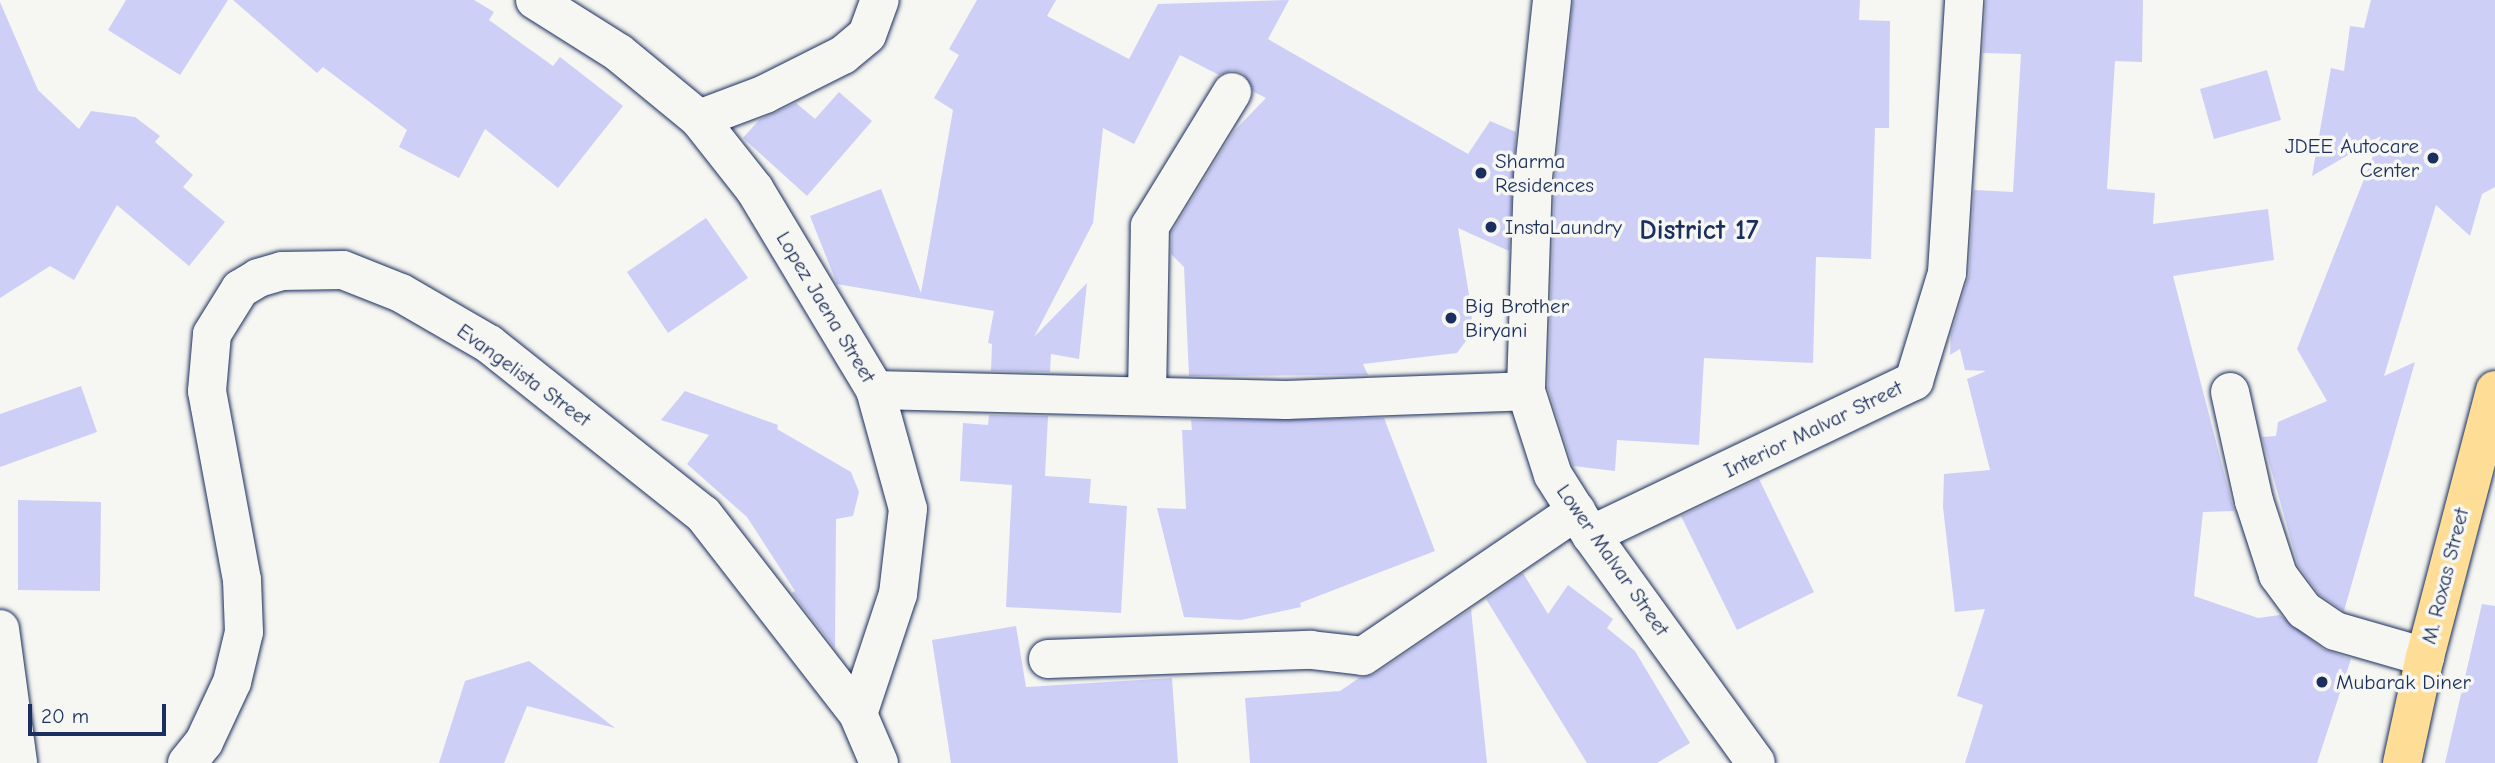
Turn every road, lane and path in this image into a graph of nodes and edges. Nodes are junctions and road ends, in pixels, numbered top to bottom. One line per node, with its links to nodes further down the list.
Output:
1 (535, 0): 6 (street, Lopez Jaena Street)
2 (880, 0): 6 (street)
3 (1552, 0): 9 (street, Lower Malvar Street)
4 (1964, 0): 12 (street, Interior Malvar Street)
5 (1232, 92): 11 (street)
6 (699, 119): 7 (street, Lopez Jaena Street)
7 (875, 390): 11 (street); 16 (street, Lopez Jaena Street)
8 (2495, 390): 14 (main road, M. Roxas Street)
9 (1526, 391): 11 (street); 12 (street, Lower Malvar Street)
10 (2230, 392): 14 (street)
11 (1147, 396)
12 (1583, 523): 15 (street, Interior Malvar Street); 20 (street, Lower Malvar Street)
13 (0, 629): 17 (street)
14 (2425, 657): 21 (main road, M. Roxas Street)
15 (1048, 659)
16 (858, 714): 18 (street, Evangelista Street); 19 (street, Evangelista Street)
17 (18, 763)
18 (187, 763)
19 (879, 763)
20 (1756, 763)
21 (2402, 763)

